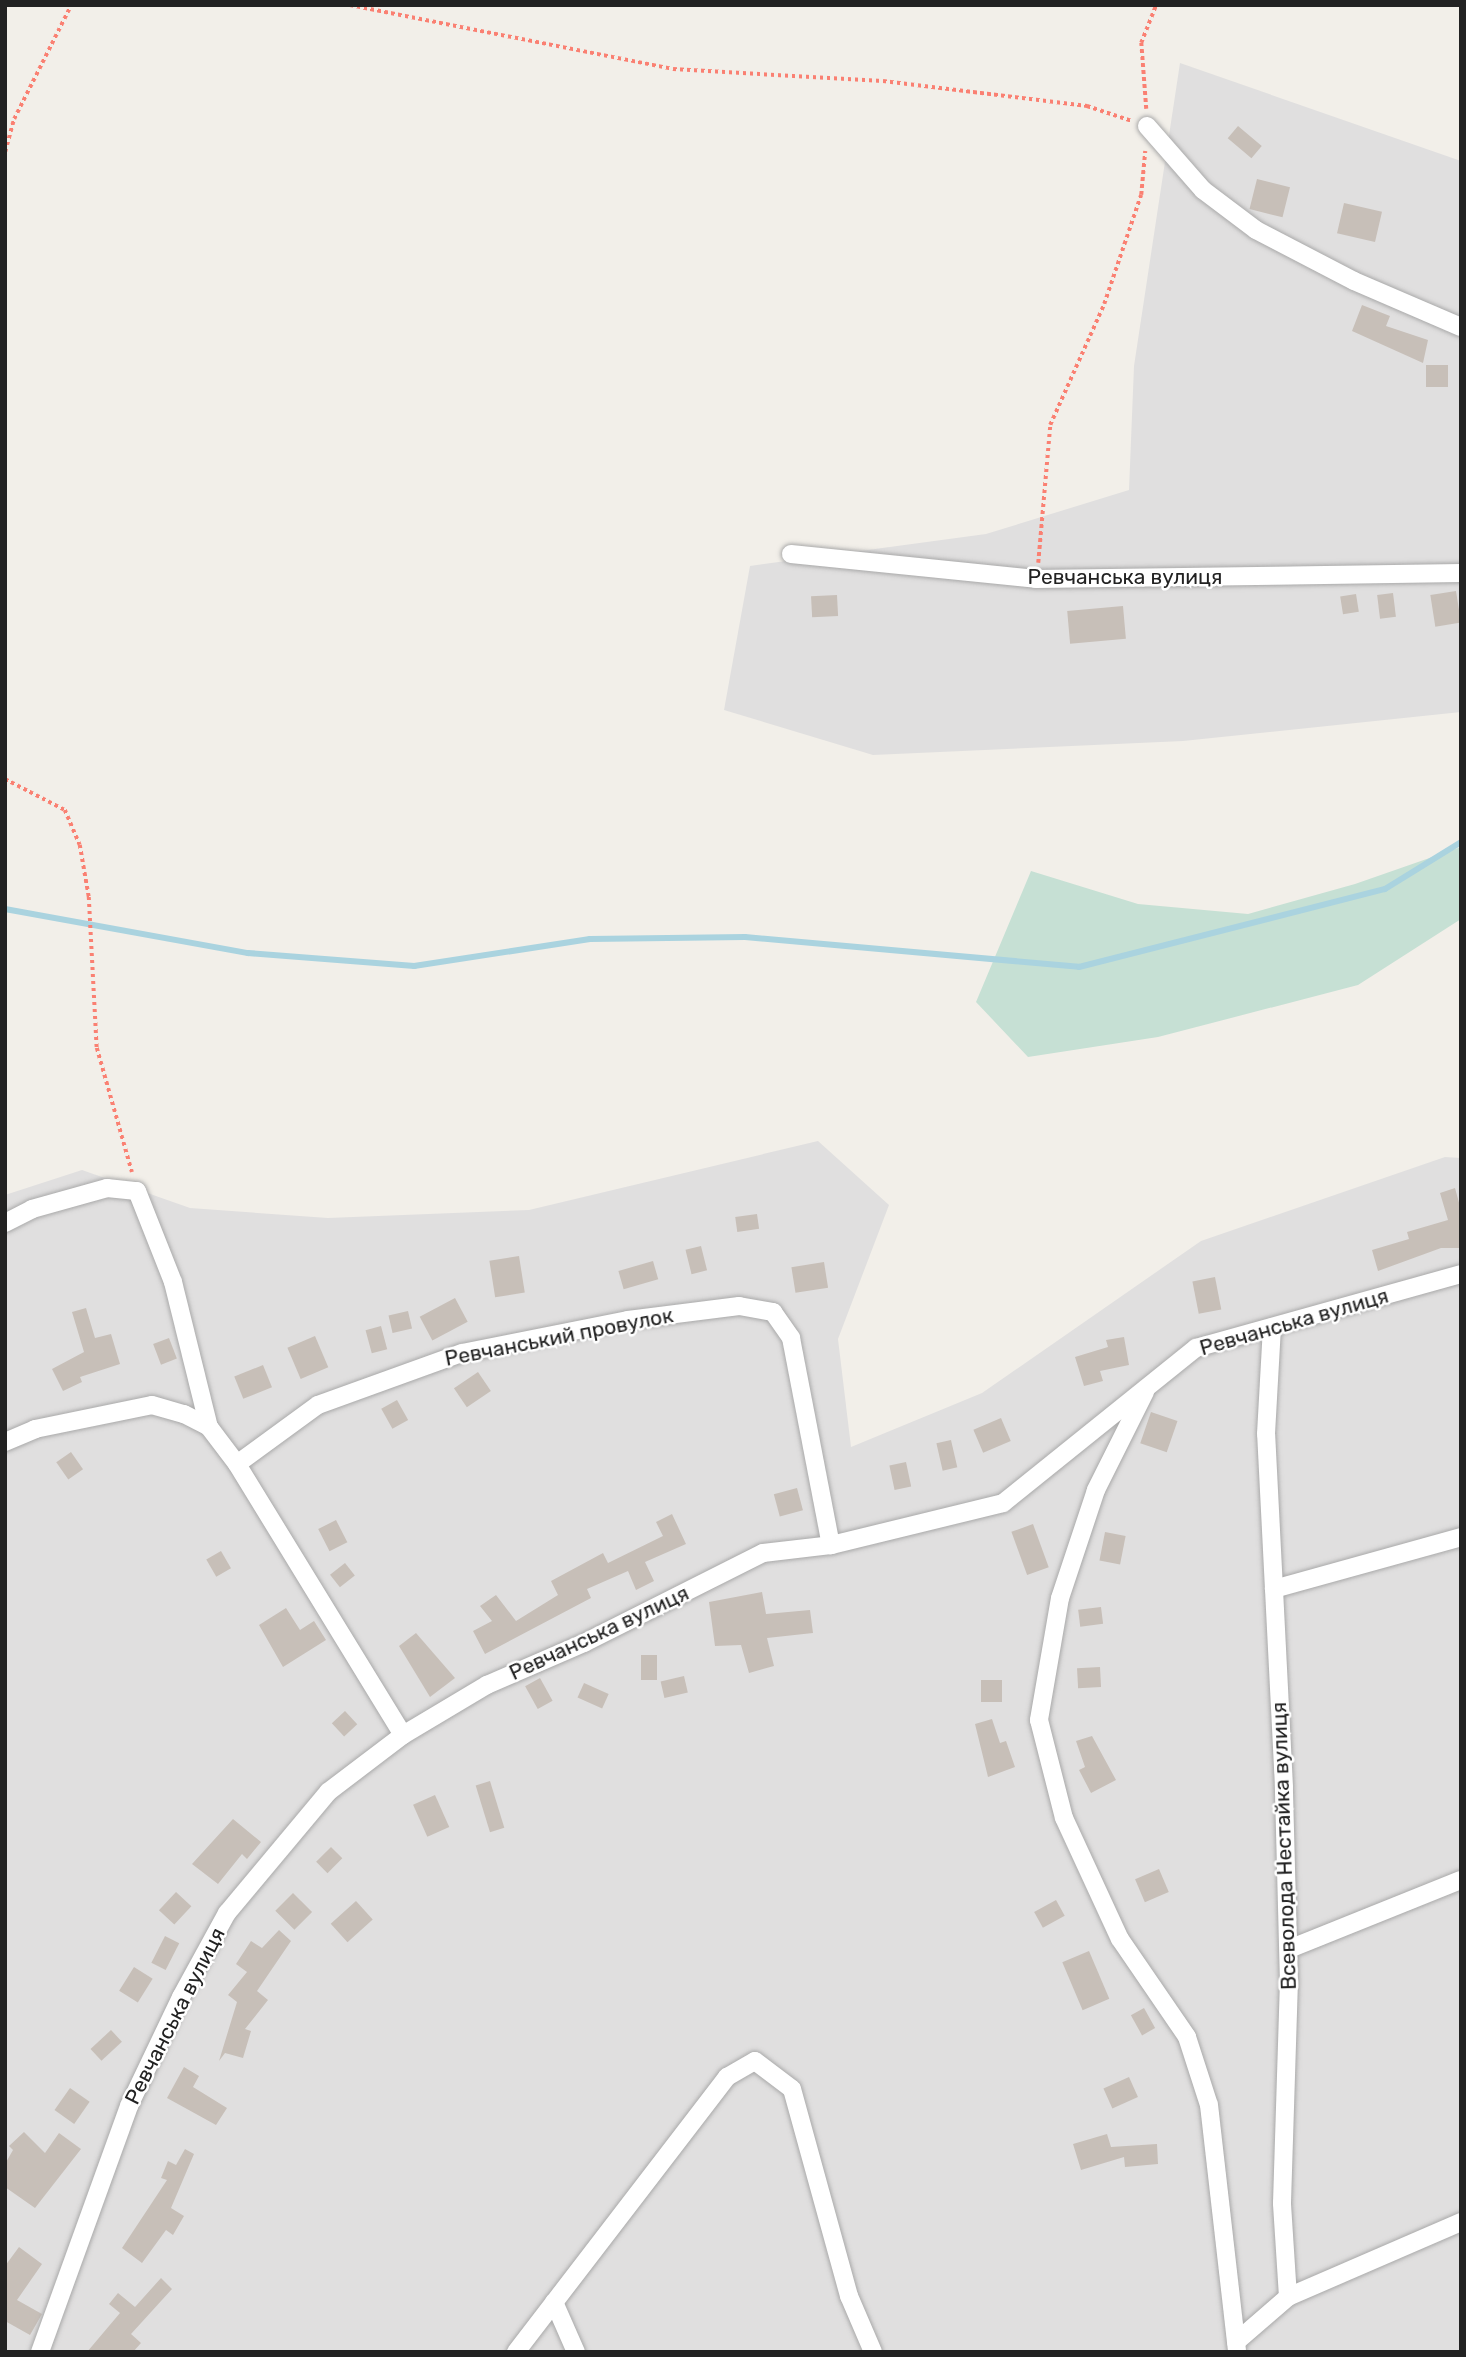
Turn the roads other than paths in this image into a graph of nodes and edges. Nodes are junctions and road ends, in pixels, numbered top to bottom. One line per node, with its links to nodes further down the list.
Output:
1 (1147, 126): 2 (street)
2 (1461, 327)
3 (791, 554): 4 (street, Ревчанська вулиця)
4 (1461, 573)
5 (5, 1223): 9 (street)
6 (1461, 1274): 7 (street, Ревчанська вулиця)
7 (1272, 1327): 8 (street, Ревчанська вулиця); 14 (street, Всеволода Нестайка вулиця)
8 (1149, 1386): 13 (street, Ревчанська вулиця); 21 (street)
9 (209, 1427): 10 (street); 11 (street)
10 (5, 1442)
11 (237, 1464): 13 (street, Ревчанський провулок); 15 (street)
12 (1461, 1537): 14 (street)
13 (831, 1545): 15 (street, Ревчанська вулиця)
14 (1274, 1590): 17 (street, Всеволода Нестайка вулиця)
15 (403, 1735): 22 (street, Ревчанська вулиця)
16 (1461, 1880): 17 (street)
17 (1289, 1949): 19 (street, Всеволода Нестайка вулиця)
18 (1461, 2222): 19 (street)
19 (1289, 2297): 21 (street)
20 (554, 2302): 23 (street); 24 (street); 25 (street)
21 (1237, 2347)
22 (40, 2352)
23 (516, 2352)
24 (576, 2352)
25 (873, 2352)

